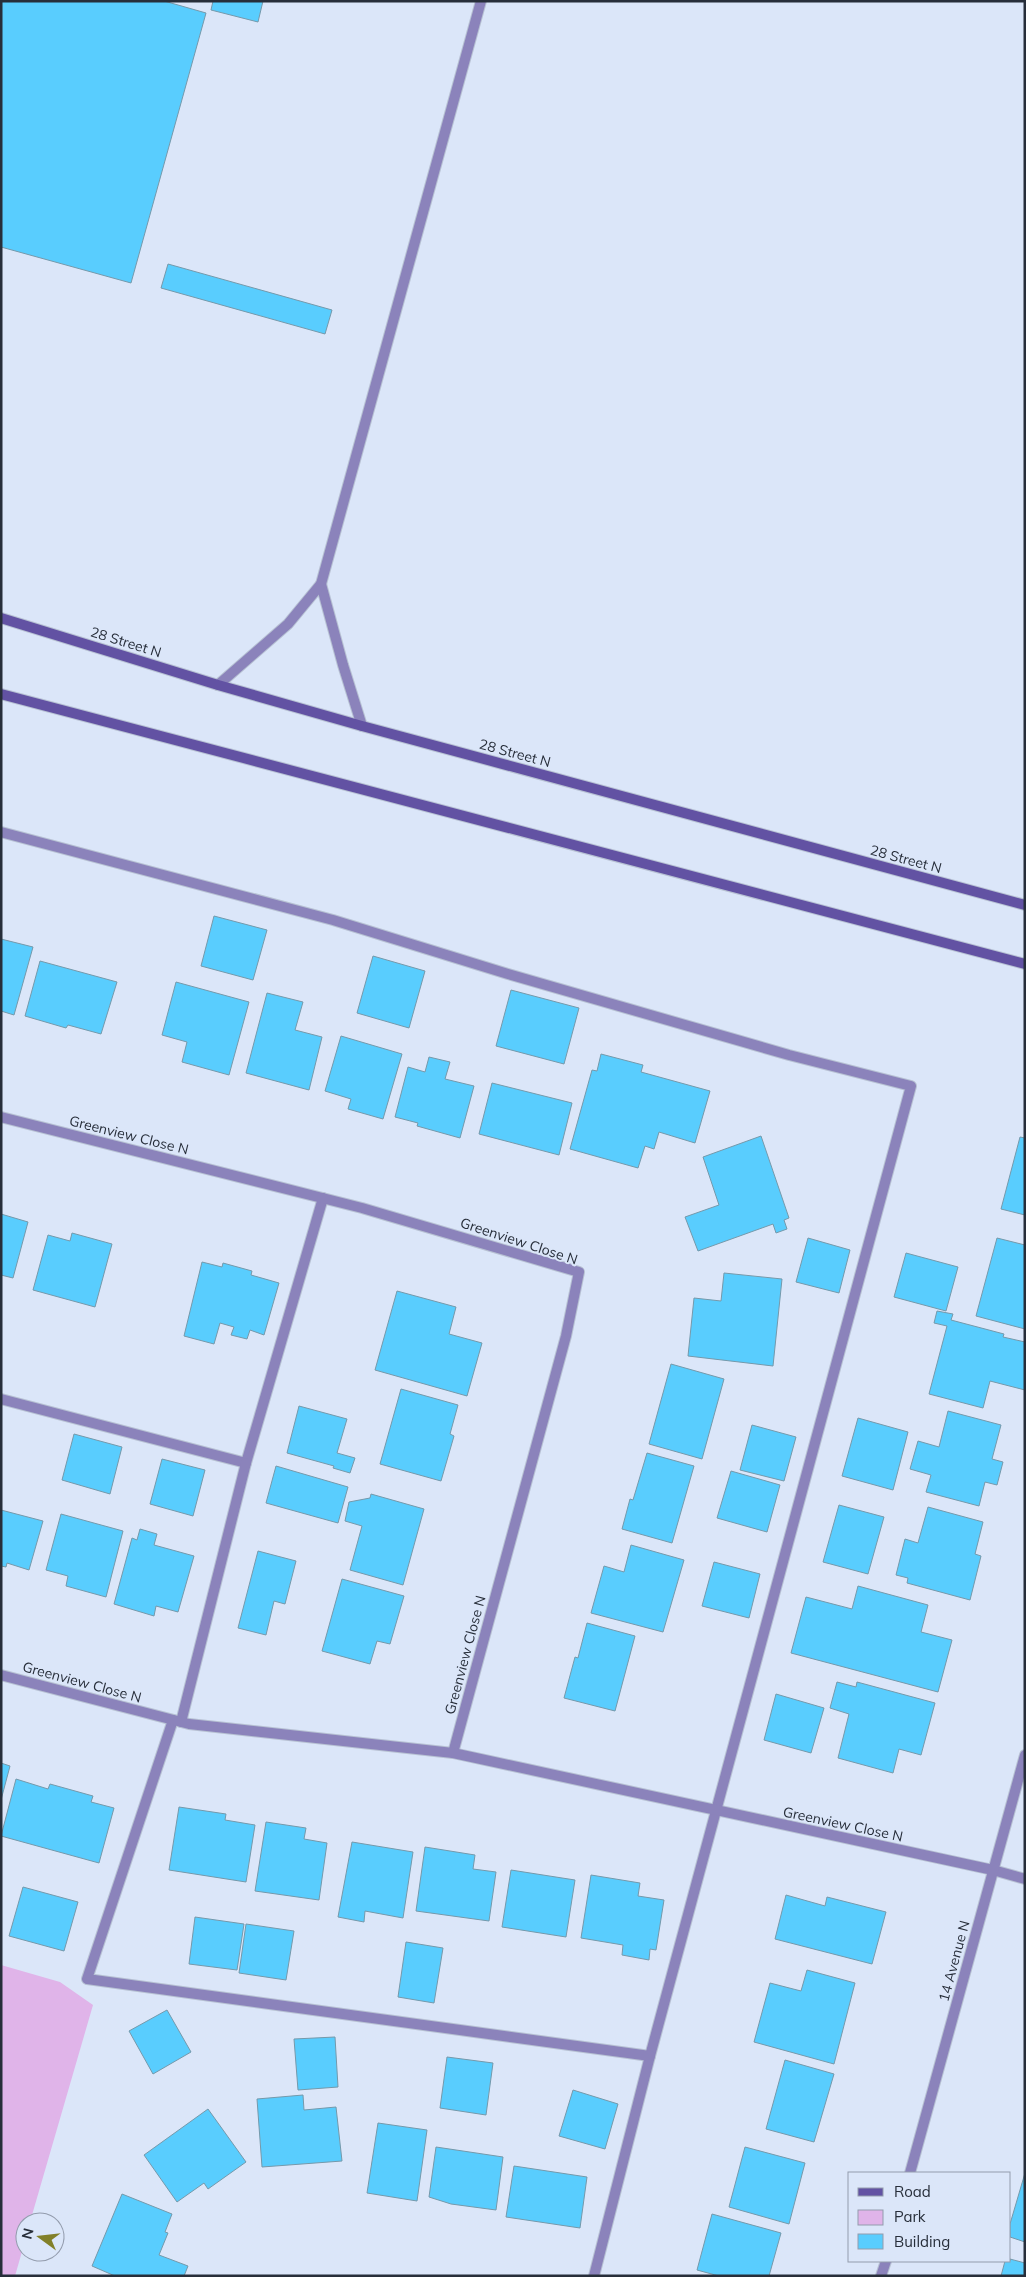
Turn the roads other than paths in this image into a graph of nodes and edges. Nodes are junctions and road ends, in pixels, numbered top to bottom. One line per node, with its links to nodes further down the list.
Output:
1 (481, 1): 2 (street)
2 (321, 584): 4 (street); 6 (street)
3 (1, 618): 4 (main road, 28 Street N)
4 (218, 685): 6 (main road, 28 Street N)
5 (1, 694): 9 (main road)
6 (362, 726): 8 (main road, 28 Street N)
7 (1, 832): 18 (street)
8 (1025, 905)
9 (1025, 964)
10 (1, 1117): 11 (street, Greenview Close N)
11 (323, 1198): 13 (street); 16 (street, Greenview Close N)
12 (1, 1399): 13 (street)
13 (246, 1463): 15 (street)
14 (1, 1675): 15 (street, Greenview Close N)
15 (177, 1721): 16 (street, Greenview Close N); 21 (street)
16 (453, 1753): 18 (street, Greenview Close N)
17 (1025, 1755): 19 (street, 14 Avenue N)
18 (716, 1810): 19 (street, Greenview Close N); 21 (street)
19 (993, 1870): 20 (street, Greenview Close N); 22 (street, 14 Avenue N)
20 (1025, 1879)
21 (650, 2056): 24 (street)
22 (910, 2172)
23 (886, 2262): 25 (street)
24 (594, 2276)
25 (882, 2276)

